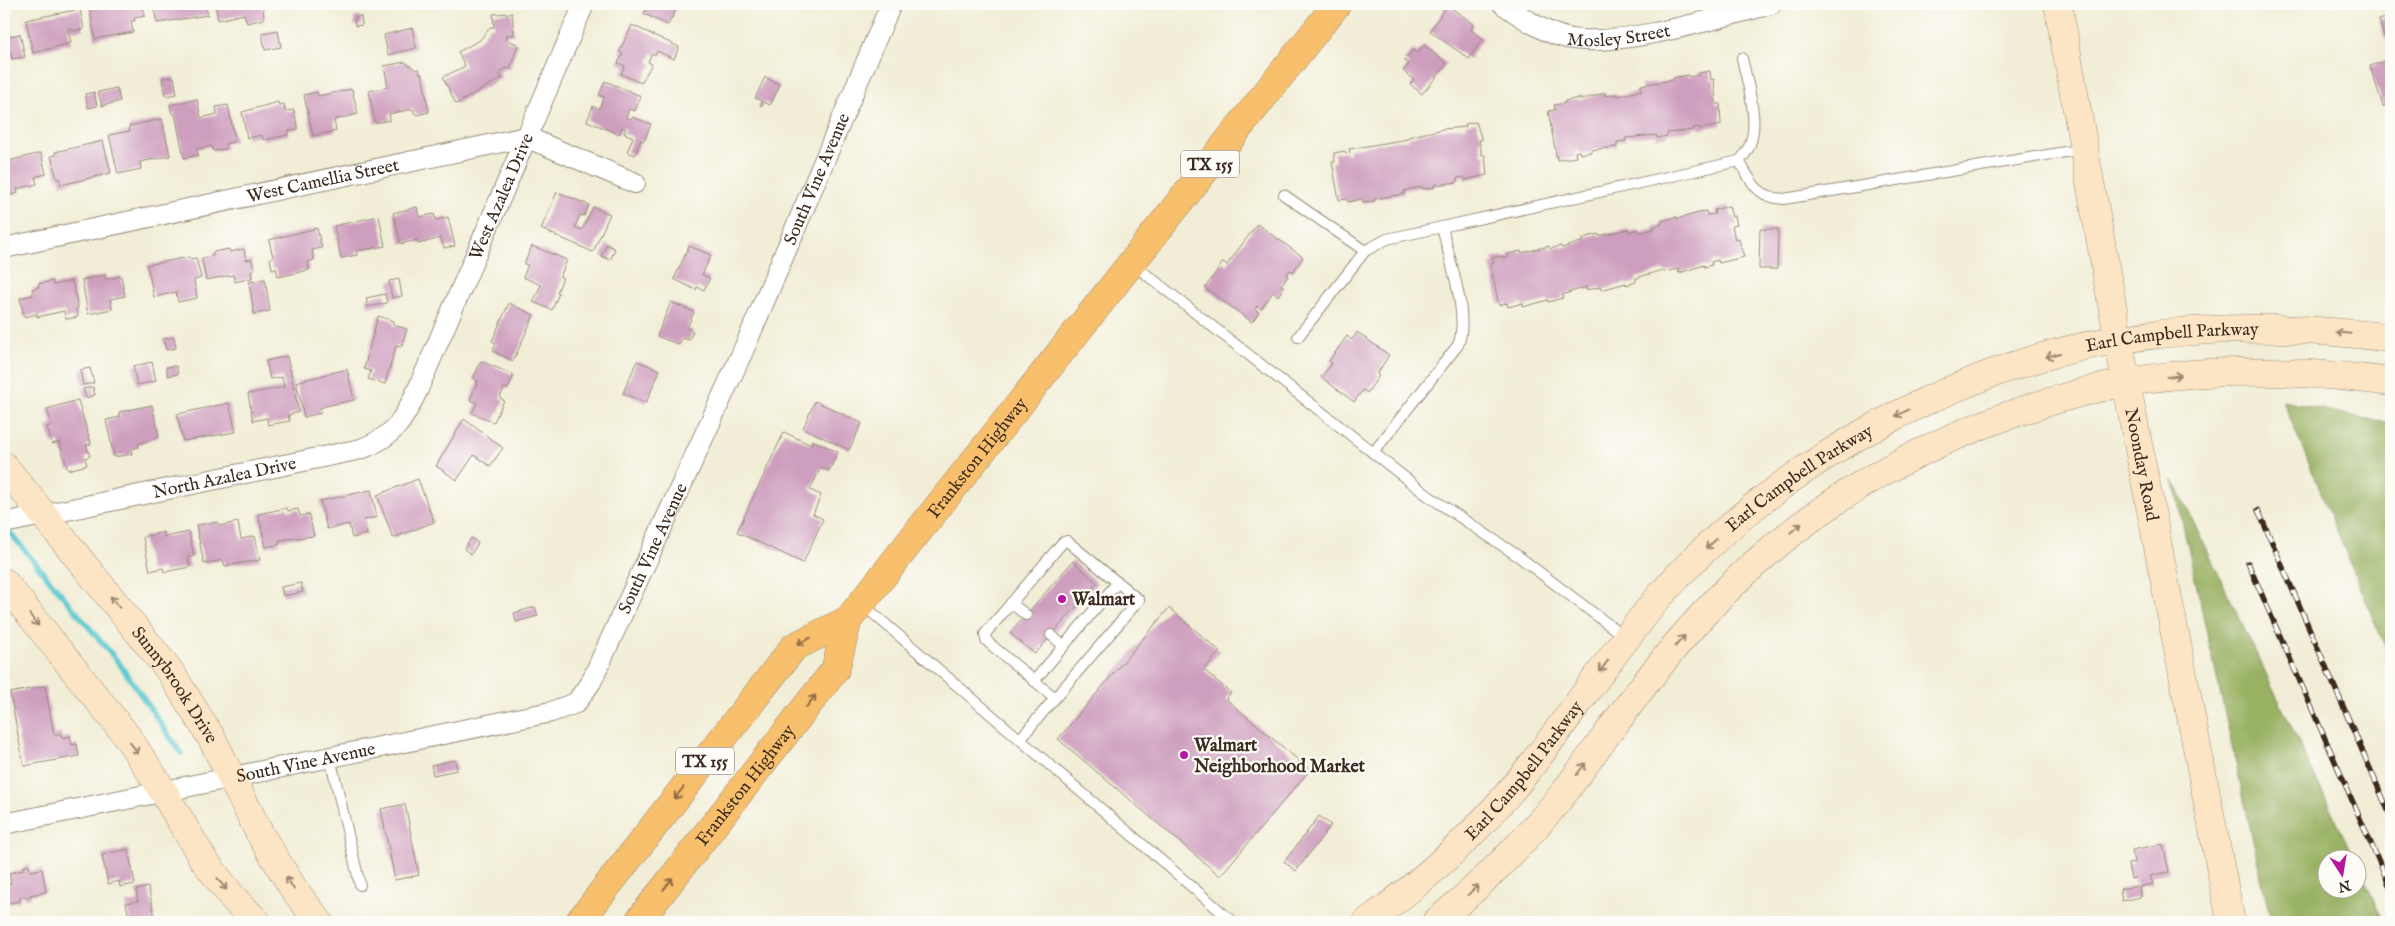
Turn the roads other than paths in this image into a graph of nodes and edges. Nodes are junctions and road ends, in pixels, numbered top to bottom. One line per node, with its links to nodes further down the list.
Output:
1 (584, 4): 8 (street, West Azalea Drive)
2 (891, 4): 39 (street, South Vine Avenue)
3 (1337, 4): 16 (main road, Frankston Highway / TX 155)
4 (1503, 4): 5 (street, Mosley Street)
5 (1771, 4)
6 (2058, 4): 9 (main road, Noonday Road)
7 (1742, 58): 10 (lane)
8 (526, 137): 11 (street); 14 (street, West Camellia Street); 22 (street, West Azalea Drive)
9 (2084, 148): 10 (lane); 19 (main road, Noonday Road)
10 (1739, 161): 13 (lane)
11 (635, 183)
12 (1284, 195): 15 (lane)
13 (1442, 227): 15 (lane); 23 (lane)
14 (4, 248)
15 (1365, 251): 17 (lane)
16 (1132, 264): 23 (lane); 30 (main road, Frankston Highway / TX 155)
17 (1298, 338)
18 (2391, 338): 19 (main road, Earl Campbell Parkway, one-way to 19)
19 (2118, 340): 20 (main road, Noonday Road); 33 (main road, Earl Campbell Parkway, one-way to 33)
20 (2126, 382): 21 (main road, Earl Campbell Parkway, one-way to 21); 35 (main road, Earl Campbell Parkway, one-way to 20); 51 (main road, Noonday Road)
21 (2391, 382)
22 (418, 389): 25 (street, North Azalea Drive)
23 (1373, 453): 33 (lane)
24 (4, 466): 25 (main road, Sunnybrook Drive)
25 (36, 516): 26 (street, North Azalea Drive); 40 (main road, Sunnybrook Drive, one-way to 25)
26 (4, 524)
27 (4, 582): 41 (main road, one-way to 41)
28 (1118, 582): 29 (lane); 34 (lane); 37 (lane)
29 (1011, 603): 31 (lane); 36 (lane)
30 (855, 612): 38 (lane); 46 (main road, TX 155, one-way to 46); 47 (main road, Frankston Highway / TX 155, one-way to 30)
31 (1026, 615)
32 (1051, 635): 34 (lane)
33 (1626, 638): 35 (main road); 49 (main road, Earl Campbell Parkway, one-way to 49)
34 (1064, 646): 36 (lane)
35 (1661, 663): 50 (main road, Earl Campbell Parkway, one-way to 35)
36 (1034, 682): 37 (lane)
37 (1055, 698): 38 (lane)
38 (1020, 738): 48 (lane)
39 (330, 757): 40 (street, South Vine Avenue); 43 (lane)
40 (230, 777): 41 (street, South Vine Avenue); 45 (main road, Sunnybrook Drive, one-way to 40)
41 (164, 791): 42 (street, South Vine Avenue); 44 (main road, one-way to 44)
42 (4, 824)
43 (360, 885)
44 (257, 922)
45 (319, 922)
46 (579, 922)
47 (638, 922)
48 (1233, 922)
49 (1366, 922)
50 (1436, 922)
51 (2231, 922)

